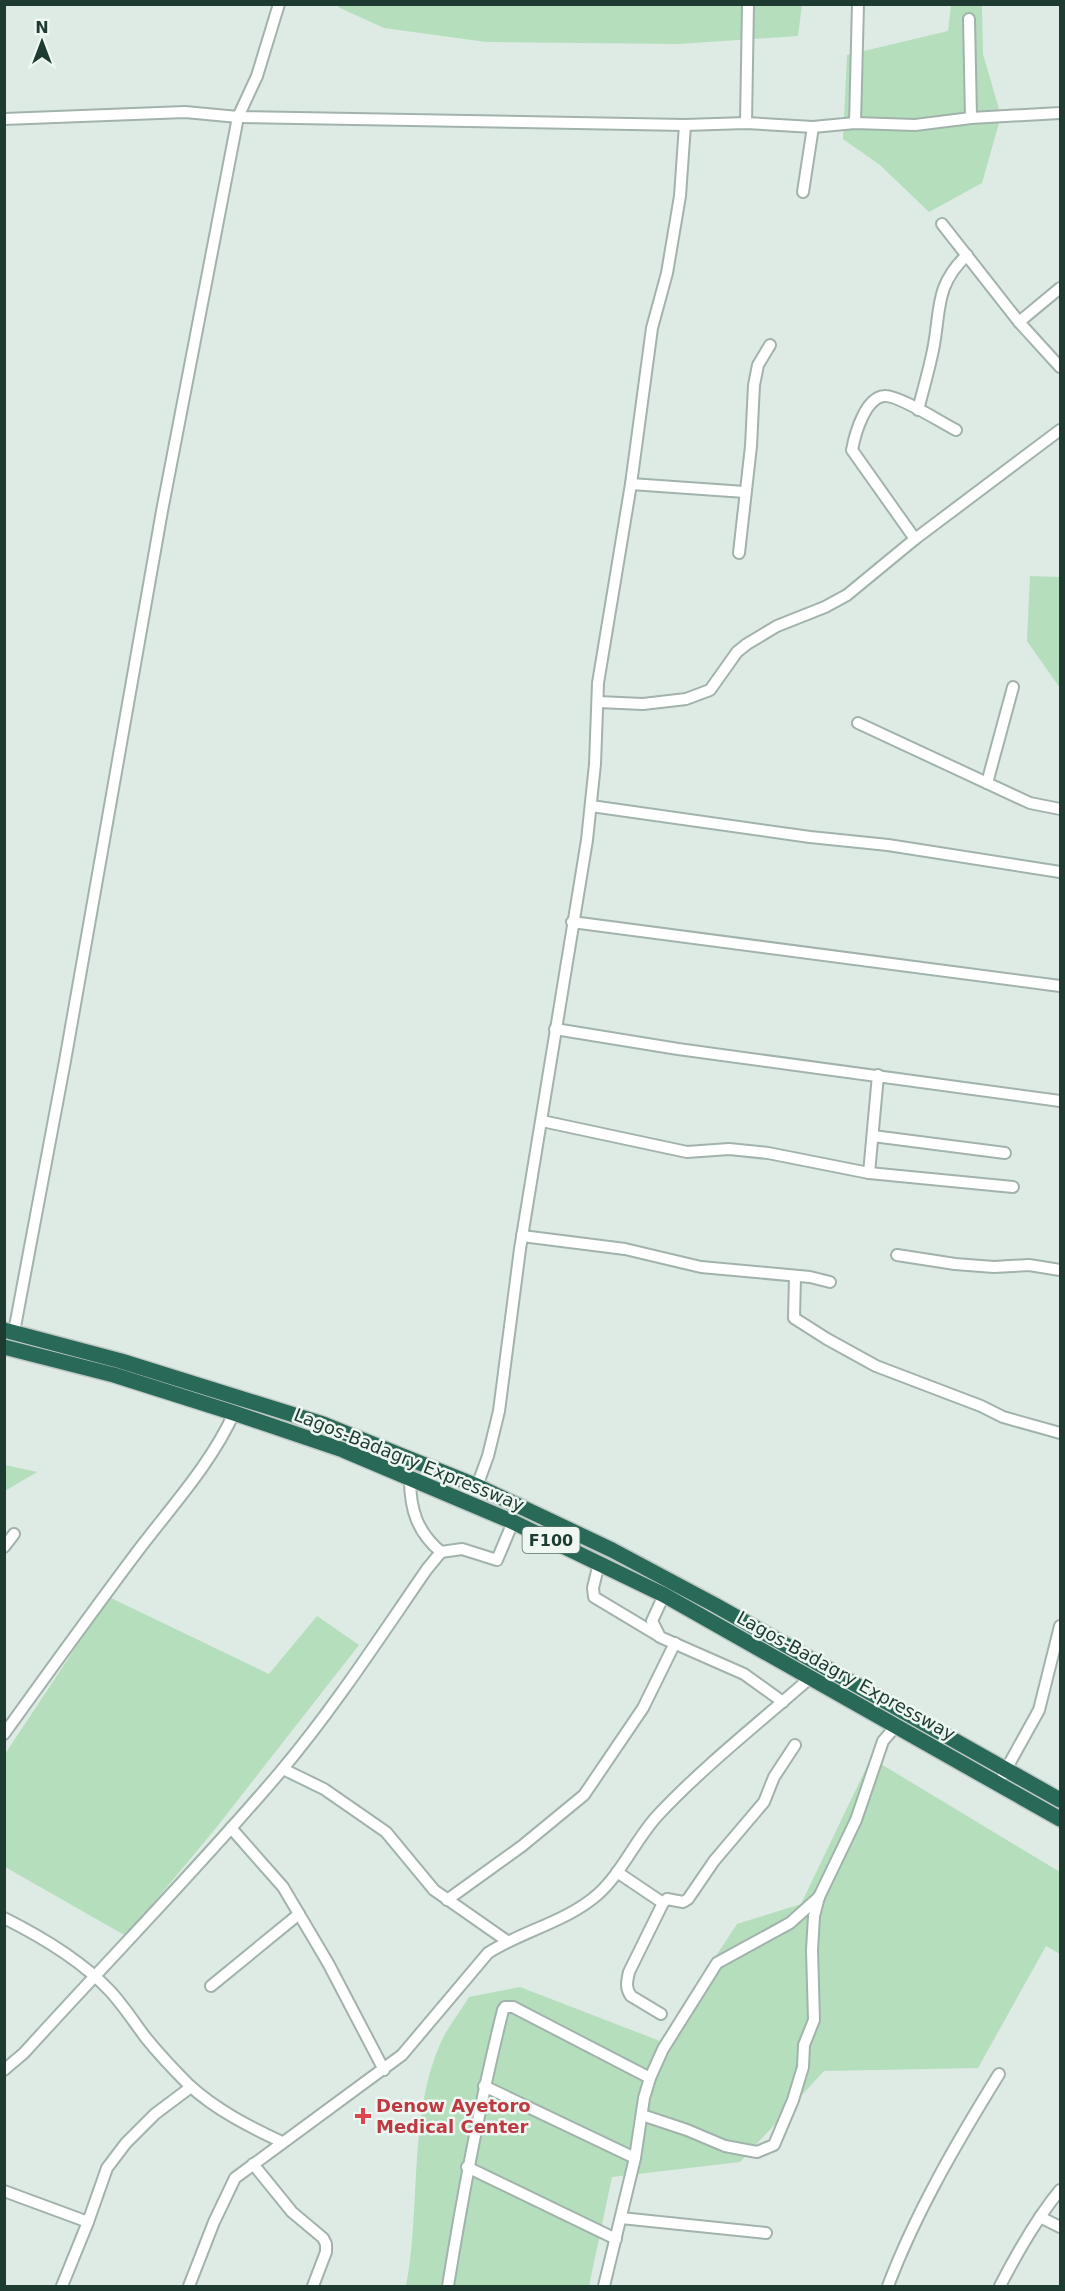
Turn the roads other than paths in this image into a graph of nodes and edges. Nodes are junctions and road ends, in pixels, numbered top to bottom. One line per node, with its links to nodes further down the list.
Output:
1 (279, 4): 6 (street)
2 (748, 4): 9 (street)
3 (858, 4): 10 (street)
4 (969, 19): 7 (street)
5 (1060, 113): 7 (street)
6 (238, 117): 8 (street); 11 (street); 49 (street)
7 (971, 118): 10 (street)
8 (4, 119)
9 (746, 123): 11 (street); 12 (street)
10 (855, 123): 12 (street)
11 (685, 126): 23 (street)
12 (813, 127): 13 (street)
13 (803, 192)
14 (942, 224): 15 (street)
15 (967, 255): 17 (street); 20 (street)
16 (1060, 288): 17 (street)
17 (1019, 321): 19 (street)
18 (770, 345): 24 (street)
19 (1060, 367)
20 (918, 410): 21 (street); 25 (street)
21 (956, 430)
22 (1060, 430): 25 (street)
23 (631, 484): 24 (street); 28 (street)
24 (745, 492): 26 (street)
25 (915, 539): 28 (street)
26 (738, 553)
27 (1013, 687): 30 (street)
28 (598, 702): 31 (street)
29 (858, 723): 30 (street)
30 (987, 783): 32 (street)
31 (591, 806): 33 (street); 34 (street)
32 (1060, 810)
33 (1060, 872)
34 (572, 922): 35 (street); 36 (street)
35 (1060, 986)
36 (555, 1029): 37 (street); 39 (street)
37 (878, 1075): 38 (street); 40 (street)
38 (1060, 1101)
39 (542, 1121): 42 (street); 44 (street)
40 (873, 1136): 41 (street); 42 (street)
41 (1005, 1153)
42 (869, 1173): 43 (street)
43 (1013, 1187)
44 (522, 1236): 47 (street); 54 (street)
45 (897, 1256): 46 (street)
46 (1060, 1270)
47 (795, 1276): 48 (street); 52 (street)
48 (830, 1282)
49 (9, 1331): 54 (highway, Lagos-Badagry Expressway / F100)
50 (4, 1347): 51 (highway, Lagos-Badagry Expressway / F100)
51 (234, 1413): 53 (highway, Lagos-Badagry Expressway / F100); 67 (street)
52 (1060, 1433)
53 (410, 1479): 55 (highway, Lagos-Badagry Expressway / F100); 58 (street)
54 (477, 1486): 70 (highway, Lagos-Badagry Expressway / F100)
55 (513, 1522): 58 (street); 59 (highway, Lagos-Badagry Expressway / F100)
56 (14, 1534): 57 (street)
57 (4, 1547)
58 (441, 1552): 69 (street)
59 (599, 1563): 60 (highway, Lagos-Badagry Expressway / F100); 62 (street)
60 (664, 1595): 62 (street); 64 (highway, Lagos-Badagry Expressway / F100)
61 (1060, 1626): 70 (street)
62 (660, 1637): 63 (street)
63 (675, 1643): 65 (street); 77 (street)
64 (810, 1678): 65 (street); 66 (highway, Lagos-Badagry Expressway / F100)
65 (783, 1702): 75 (street)
66 (896, 1726): 71 (highway, Lagos-Badagry Expressway / F100); 76 (street)
67 (4, 1734)
68 (795, 1744): 78 (street)
69 (283, 1769): 74 (street); 77 (street)
70 (1006, 1769): 71 (street); 72 (highway, Lagos-Badagry Expressway / F100)
71 (998, 1784): 73 (highway, Lagos-Badagry Expressway / F100)
72 (1060, 1800)
73 (1060, 1818)
74 (231, 1828): 79 (street); 82 (street)
75 (617, 1872): 78 (street); 81 (street)
76 (819, 1897): 88 (street); 91 (street)
77 (447, 1900): 81 (street)
78 (663, 1903): 84 (street)
79 (299, 1914): 83 (street); 86 (street)
80 (6, 1921): 82 (street)
81 (507, 1941): 86 (street)
82 (94, 1976): 85 (street); 90 (street)
83 (211, 1986)
84 (661, 2014)
85 (4, 2070)
86 (384, 2070): 92 (street)
87 (999, 2074): 109 (street)
88 (650, 2078): 89 (street); 91 (street)
89 (484, 2086): 93 (street); 95 (street)
90 (191, 2087): 92 (street); 100 (street)
91 (642, 2115): 93 (street)
92 (282, 2142): 94 (street)
93 (635, 2158): 99 (street)
94 (253, 2164): 105 (street); 106 (street)
95 (467, 2168): 103 (street); 107 (street)
96 (1060, 2190): 98 (street)
97 (4, 2191): 100 (street)
98 (1040, 2217): 101 (street); 110 (street)
99 (621, 2218): 102 (street); 103 (street)
100 (88, 2222): 104 (street)
101 (1060, 2227)
102 (766, 2233)
103 (616, 2239): 108 (street)
104 (62, 2286)
105 (189, 2286)
106 (313, 2286)
107 (448, 2286)
108 (604, 2286)
109 (888, 2286)
110 (1000, 2286)

